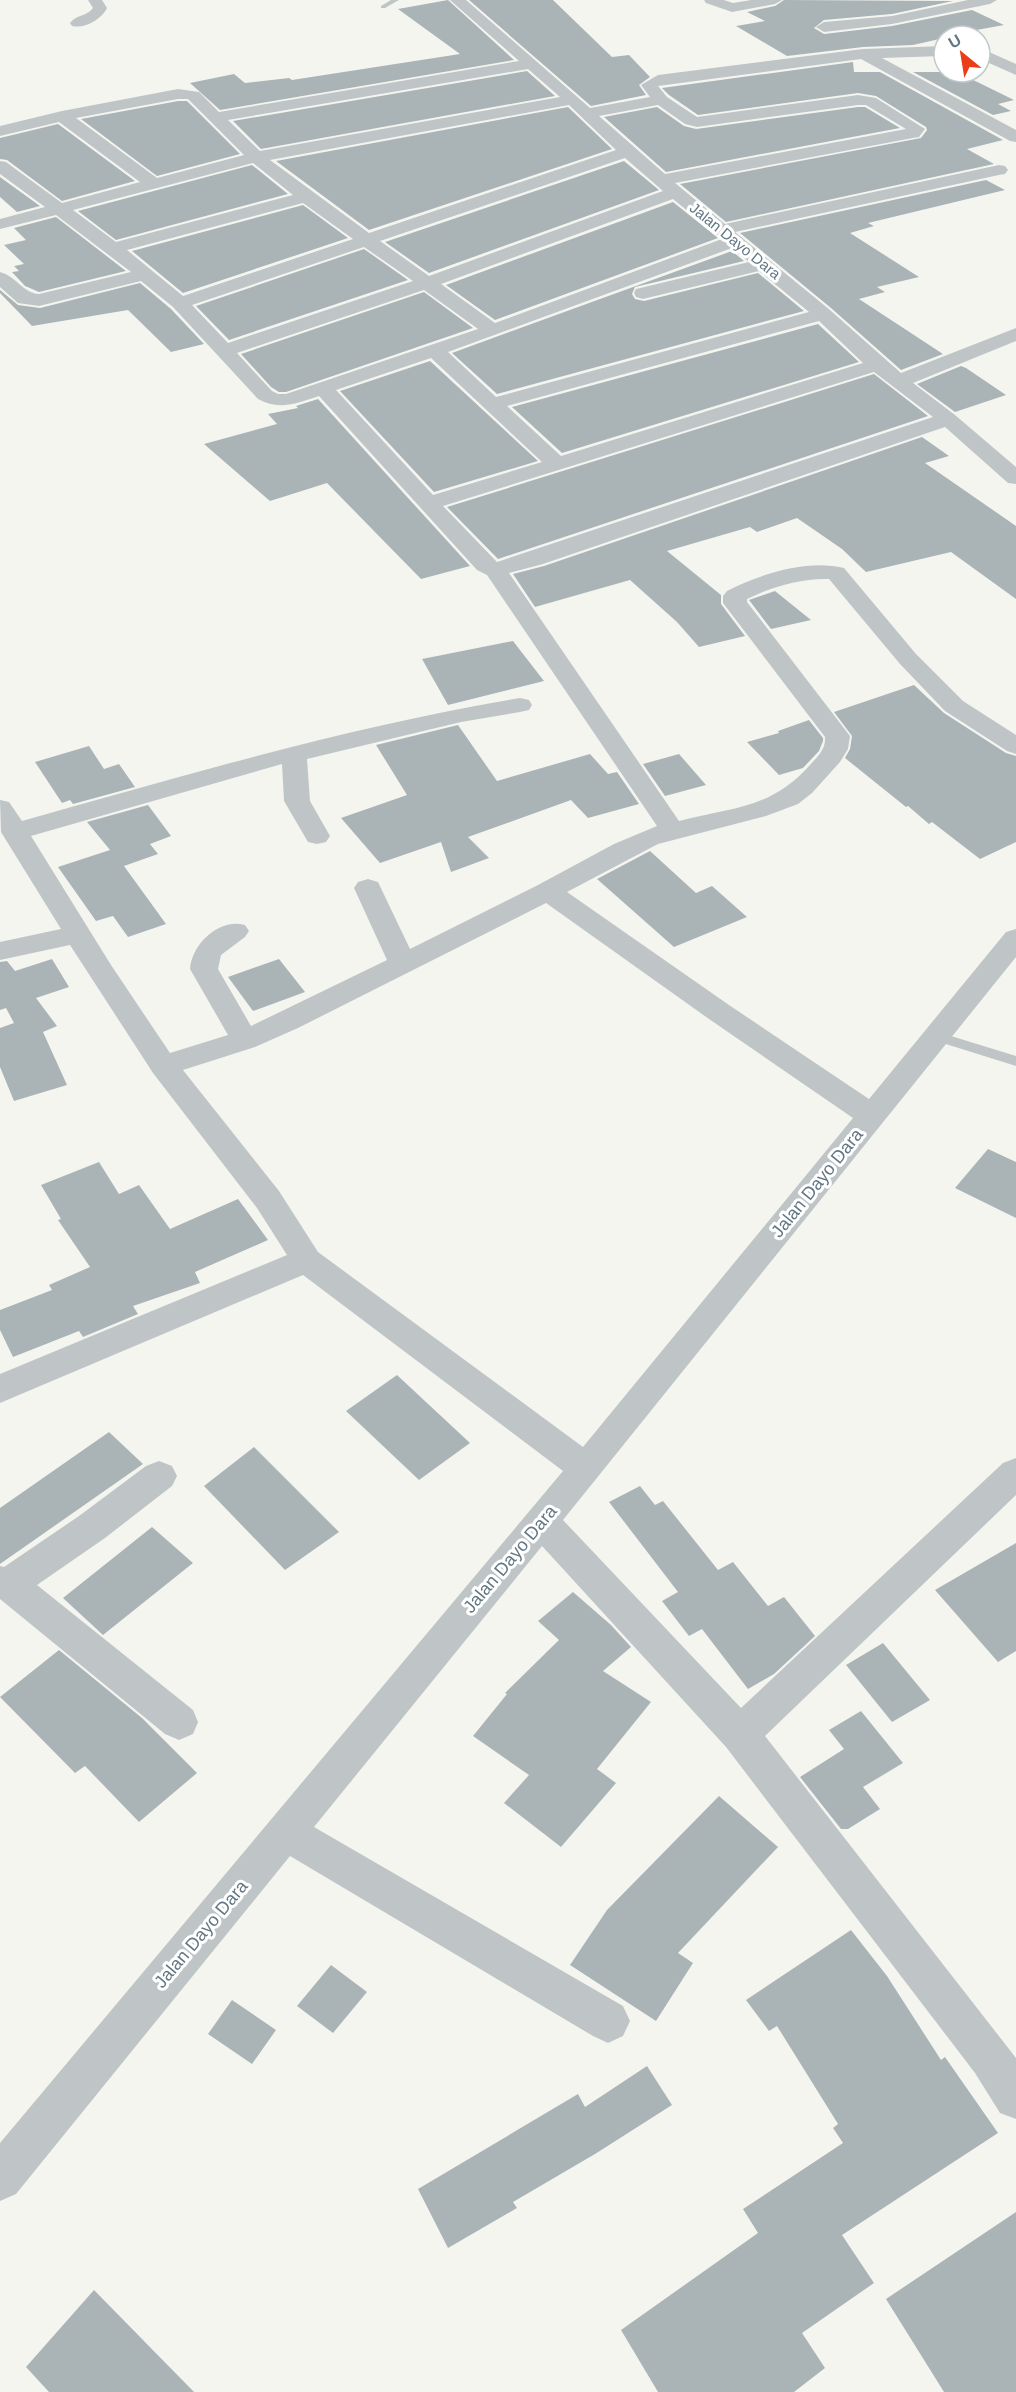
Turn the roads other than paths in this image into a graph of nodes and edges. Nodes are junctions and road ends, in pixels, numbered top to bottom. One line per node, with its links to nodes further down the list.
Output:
1 (95, 0): 10 (street)
2 (396, 0): 8 (lane)
3 (457, 0): 15 (street, Jalan Dayo Dara)
4 (711, 0): 5 (street)
5 (775, 0)
6 (902, 0): 9 (street)
7 (990, 0): 9 (street)
8 (383, 7)
9 (929, 14): 11 (street)
10 (77, 23)
11 (824, 27)
12 (932, 51): 13 (street)
13 (862, 54): 18 (street); 24 (street)
14 (992, 59): 16 (street)
15 (531, 64): 17 (street, Jalan Dayo Dara); 21 (street)
16 (1016, 70)
17 (573, 100): 19 (street, Jalan Dayo Dara); 22 (street)
18 (661, 100): 19 (street); 33 (street)
19 (587, 113): 25 (street, Jalan Dayo Dara)
20 (62, 116): 21 (street); 23 (street); 32 (street)
21 (217, 117): 26 (street)
22 (433, 126): 26 (street); 27 (street)
23 (0, 131)
24 (1016, 137)
25 (627, 152): 33 (street, Jalan Dayo Dara); 38 (street)
26 (256, 158): 31 (street); 32 (street)
27 (325, 162)
28 (0, 166): 35 (street)
29 (303, 170): 31 (street)
30 (999, 170): 37 (street)
31 (282, 177): 34 (street)
32 (154, 184): 35 (street)
33 (669, 186): 37 (street, Jalan Dayo Dara); 43 (street)
34 (306, 197): 38 (street); 39 (street)
35 (60, 209): 36 (street); 39 (street)
36 (0, 224)
37 (727, 236): 40 (street, Jalan Dayo Dara); 46 (street)
38 (367, 240): 43 (street); 44 (street)
39 (113, 248): 41 (street)
40 (764, 264): 45 (street, Jalan Dayo Dara); 46 (street)
41 (146, 274): 42 (street); 44 (street)
42 (0, 278)
43 (426, 283): 47 (street); 50 (street)
44 (180, 303): 50 (street)
45 (823, 314): 51 (street, Jalan Dayo Dara); 54 (street)
46 (536, 316): 47 (street)
47 (493, 330): 49 (street)
48 (1016, 334): 52 (street)
49 (434, 350): 53 (street); 54 (street)
50 (225, 351): 53 (street)
51 (877, 365): 52 (street, Jalan Dayo Dara); 56 (street)
52 (899, 381): 55 (street, Jalan Dayo Dara)
53 (324, 389): 58 (street)
54 (492, 404): 56 (street)
55 (948, 419): 57 (street, Jalan Dayo Dara); 59 (street)
56 (557, 464): 58 (street)
57 (1016, 478)
58 (428, 504): 59 (street)
59 (495, 570): 64 (street)
60 (520, 705): 62 (street)
61 (1016, 746): 64 (street)
62 (294, 754): 63 (street); 65 (street)
63 (7, 820): 69 (street)
64 (672, 829): 67 (street)
65 (317, 836)
66 (368, 888): 72 (street)
67 (548, 891): 72 (street); 77 (street)
68 (236, 931): 74 (street)
69 (76, 934): 71 (street); 76 (street)
70 (1016, 938): 73 (street, Jalan Dayo Dara)
71 (0, 951)
72 (403, 965): 74 (street)
73 (938, 1036): 75 (lane); 77 (street, Jalan Dayo Dara)
74 (245, 1040): 76 (street)
75 (1016, 1061)
76 (164, 1065): 78 (street)
77 (871, 1115): 80 (street, Jalan Dayo Dara)
78 (306, 1260): 79 (street); 80 (street)
79 (0, 1389)
80 (586, 1469): 83 (street, Jalan Dayo Dara)
81 (1016, 1473): 86 (street)
82 (159, 1476): 84 (street)
83 (541, 1521): 86 (street); 87 (street, Jalan Dayo Dara)
84 (5, 1583): 85 (street)
85 (179, 1722)
86 (740, 1734): 89 (street)
87 (286, 1832): 88 (street); 90 (street, Jalan Dayo Dara)
88 (608, 2020)
89 (1016, 2097)
90 (0, 2178)

